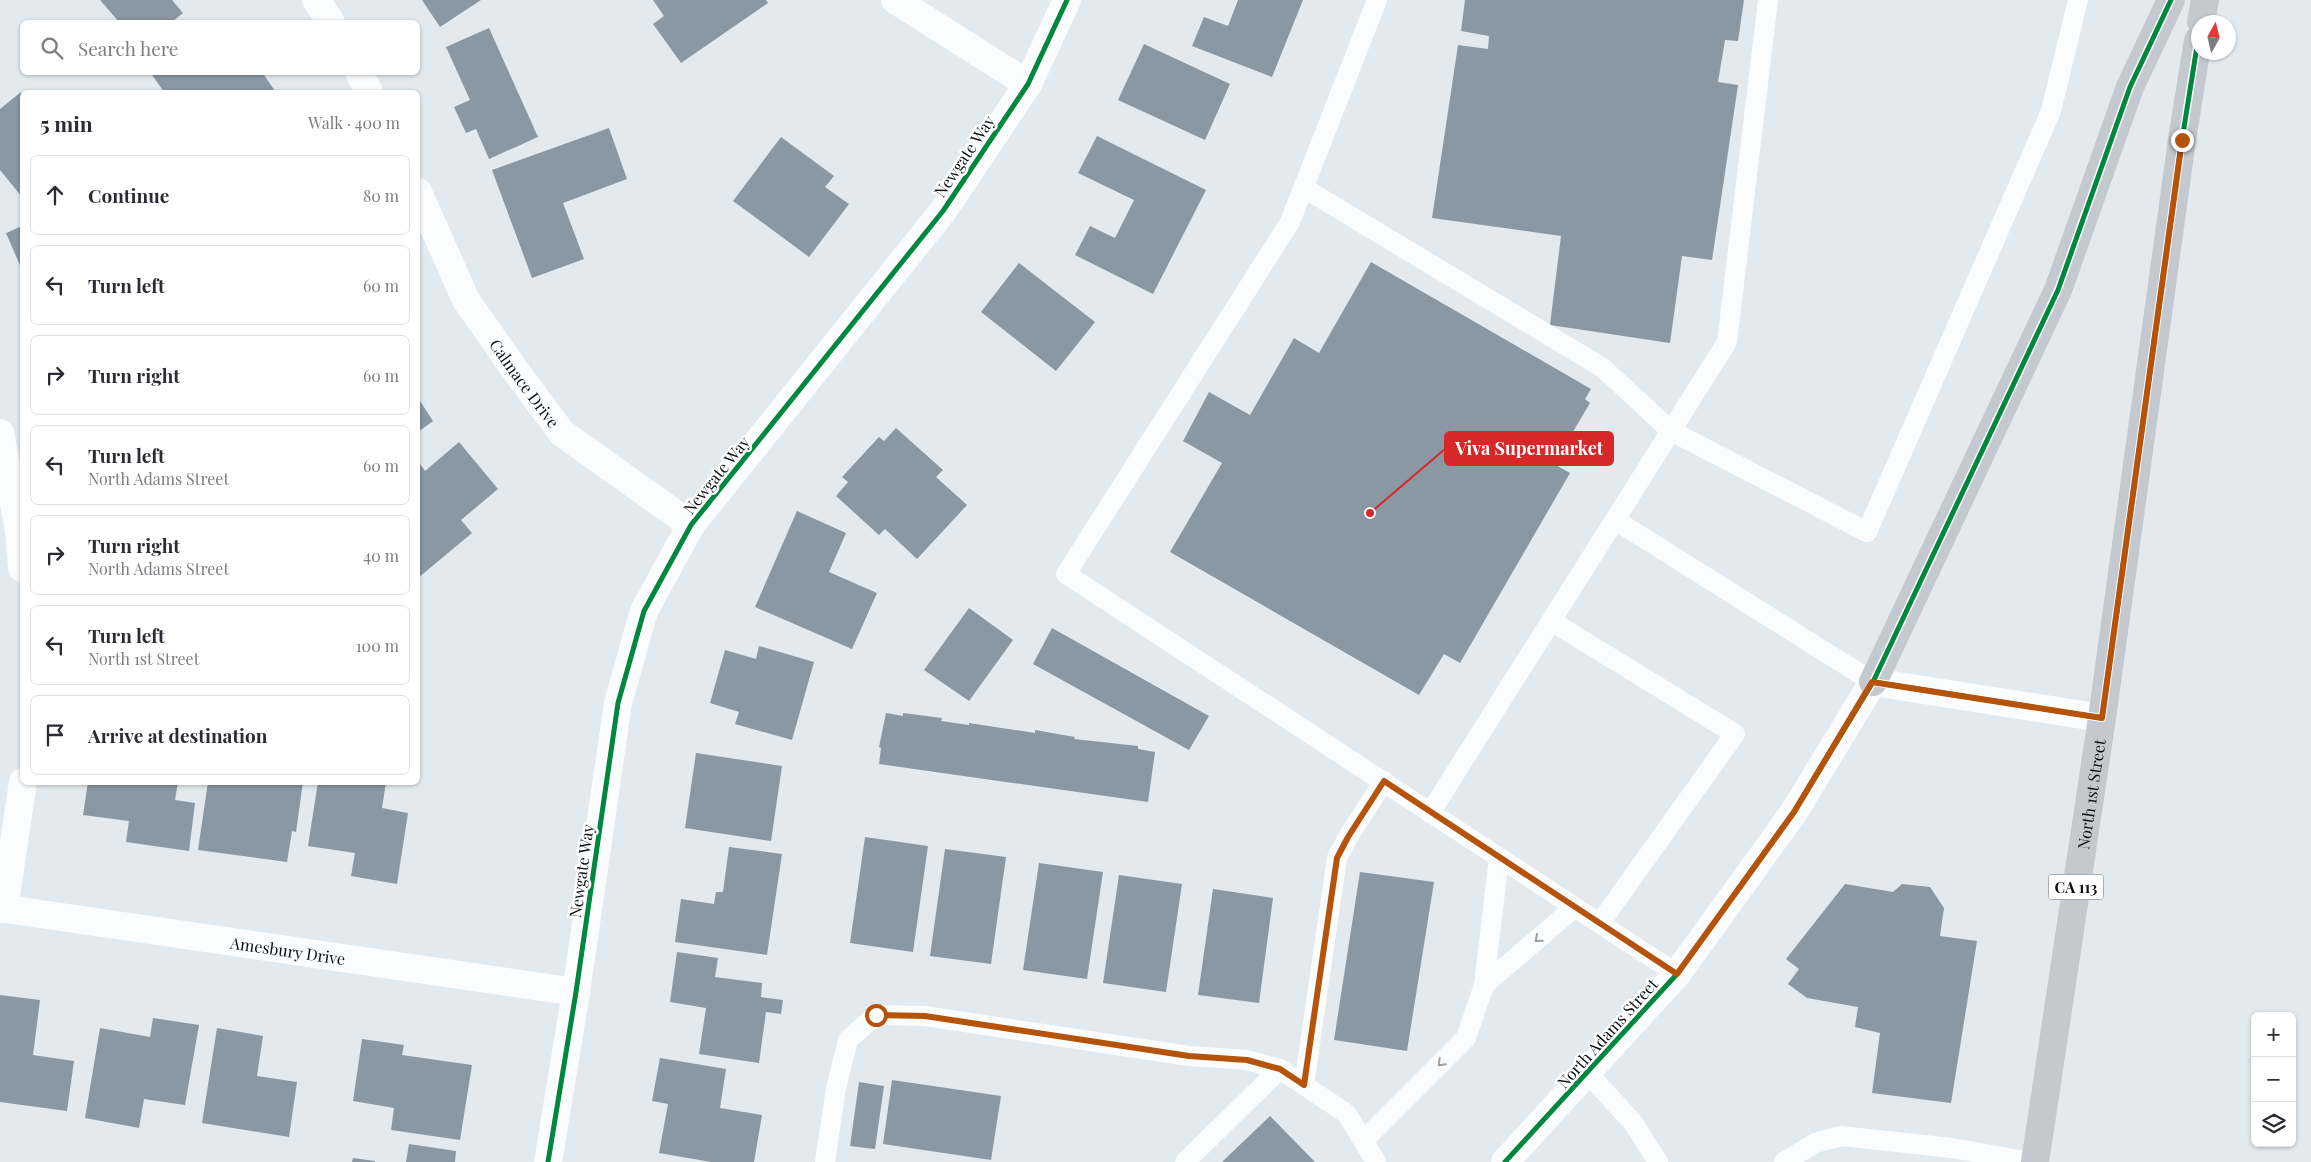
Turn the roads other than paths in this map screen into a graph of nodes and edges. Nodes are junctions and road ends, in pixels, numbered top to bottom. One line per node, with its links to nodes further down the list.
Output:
1 (316, 0): 10 (street)
2 (895, 0): 13 (street)
3 (1067, 0): 13 (street, Newgate Way)
4 (1377, 0): 15 (lane)
5 (1768, 0): 17 (lane)
6 (2078, 0): 17 (lane)
7 (2171, 0): 23 (main road)
8 (2205, 0): 9 (main road)
9 (2202, 15)
10 (330, 20)
11 (2195, 60): 24 (main road, North 1st Street / CA 113)
12 (360, 75): 14 (street)
13 (1028, 84): 20 (street, Newgate Way)
14 (368, 90)
15 (1304, 188): 17 (lane); 25 (lane)
16 (420, 196): 20 (street, Calmace Drive)
17 (1671, 431): 19 (lane)
18 (0, 433): 21 (street)
19 (1615, 520): 22 (lane); 23 (lane)
20 (691, 525): 34 (street, Newgate Way)
21 (20, 543)
22 (1551, 621): 27 (lane); 31 (lane)
23 (1872, 682): 24 (street); 32 (street, North Adams Street)
24 (2102, 718): 47 (main road, North 1st Street / CA 113)
25 (1384, 781): 27 (lane); 37 (lane)
26 (23, 785): 30 (street)
27 (1430, 812): 28 (lane)
28 (1499, 858): 29 (lane); 33 (lane)
29 (1575, 907): 31 (lane); 33 (lane, one-way to 33)
30 (2, 909): 34 (street, Amesbury Drive)
31 (1600, 923): 32 (lane)
32 (1677, 974): 36 (street, North Adams Street)
33 (1484, 985): 38 (lane, one-way to 38)
34 (576, 992): 39 (street, Newgate Way)
35 (1280, 1069): 37 (lane); 40 (lane); 41 (lane)
36 (1588, 1073): 43 (street, North Adams Street); 44 (lane)
37 (1304, 1085): 38 (lane)
38 (1363, 1140): 42 (lane)
39 (548, 1162)
40 (825, 1162)
41 (1184, 1162)
42 (1376, 1162)
43 (1505, 1162)
44 (1658, 1162)
45 (1784, 1162): 46 (lane)
46 (2031, 1162)
47 (2035, 1162)

